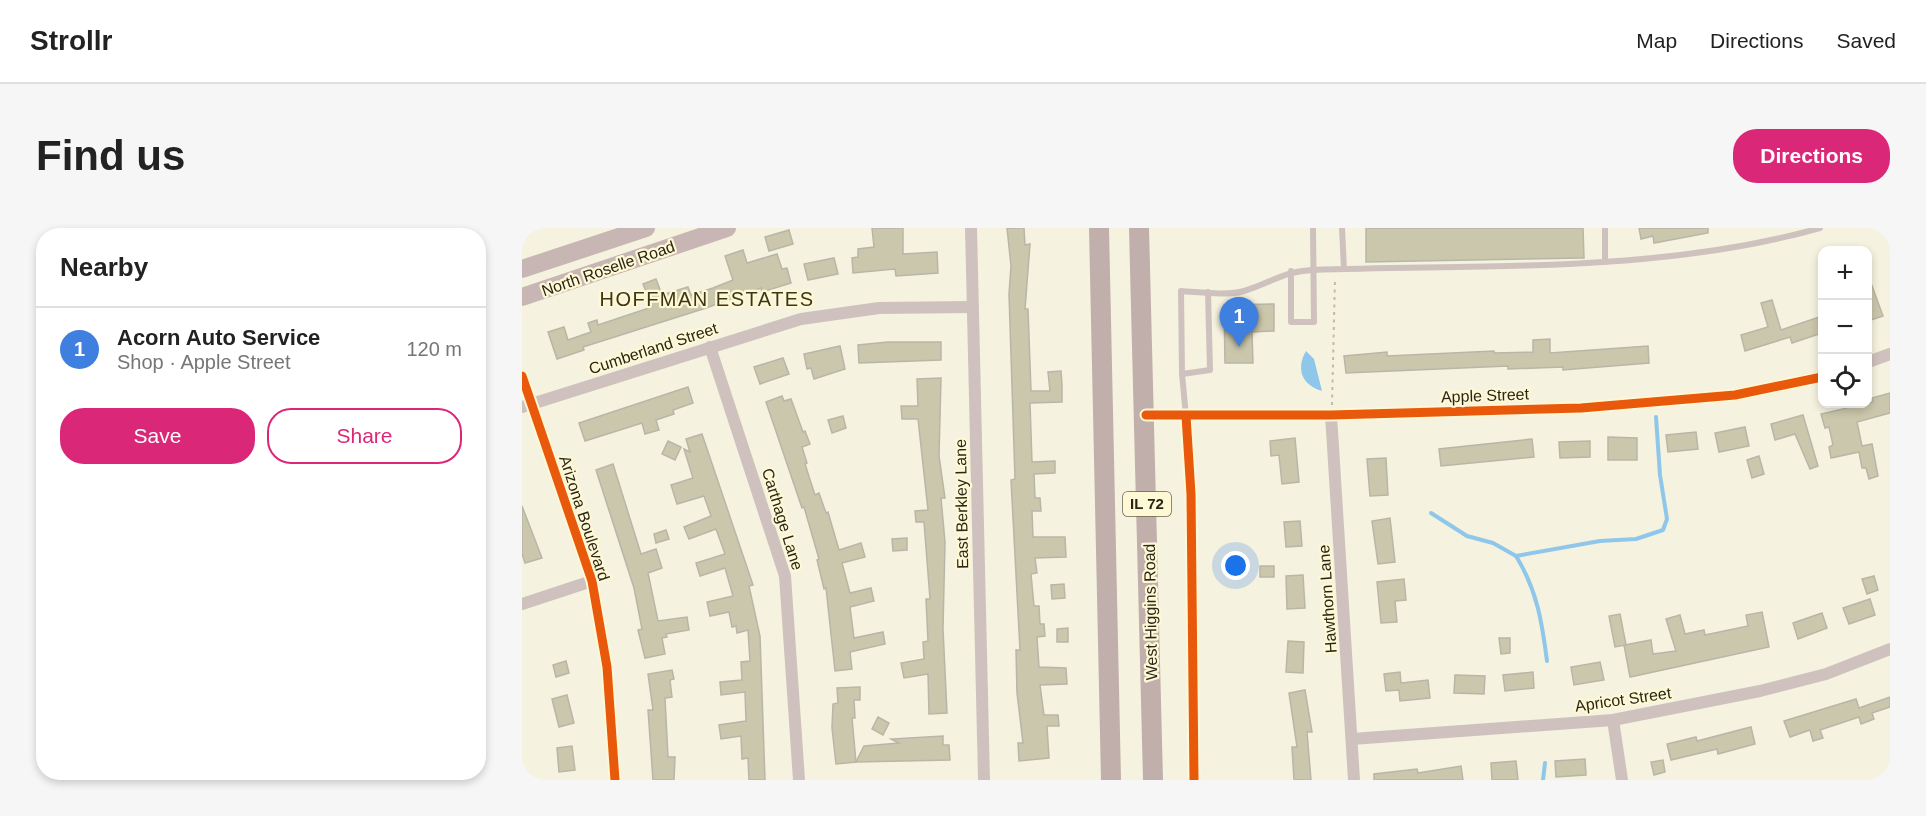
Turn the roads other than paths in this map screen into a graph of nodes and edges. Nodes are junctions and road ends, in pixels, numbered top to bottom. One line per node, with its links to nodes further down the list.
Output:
1 (646, 228): 11 (main road, North Roselle Road)
2 (727, 228): 16 (main road, North Roselle Road)
3 (971, 228): 17 (street, East Berkley Lane)
4 (1099, 228): 36 (main road, IL 72)
5 (1139, 228): 25 (main road, West Higgins Road / IL 72)
6 (1313, 228): 13 (lane)
7 (1342, 228): 12 (lane)
8 (1605, 228): 10 (lane)
9 (1820, 228): 10 (lane)
10 (1605, 262): 12 (lane)
11 (522, 269)
12 (1344, 269): 13 (lane)
13 (1314, 270): 14 (lane); 14 (lane)
14 (1291, 271): 15 (lane)
15 (1208, 292): 21 (lane); 21 (lane)
16 (522, 297)
17 (972, 307): 18 (street, Cumberland Street); 35 (street, East Berkley Lane)
18 (710, 347): 24 (street, Cumberland Street); 34 (street, Carthage Lane)
19 (1890, 354): 20 (street)
20 (1872, 361)
21 (1182, 374): 27 (lane)
22 (522, 376): 24 (street, Arizona Boulevard)
23 (1818, 378): 26 (street, Apple Street)
24 (527, 405): 28 (street, Arizona Boulevard)
25 (1146, 415): 27 (street, Apple Street); 37 (main road, West Higgins Road / IL 72)
26 (1332, 415): 27 (street, Apple Street); 32 (street, Hawthorn Lane)
27 (1186, 416)
28 (592, 581): 29 (street); 33 (street, Arizona Boulevard)
29 (522, 604)
30 (1890, 649): 31 (street, Apricot Street)
31 (1613, 720): 32 (street, Apricot Street); 39 (street)
32 (1352, 739): 38 (street, Hawthorn Lane)
33 (615, 780)
34 (799, 780)
35 (984, 780)
36 (1112, 780)
37 (1153, 780)
38 (1354, 780)
39 (1622, 780)

